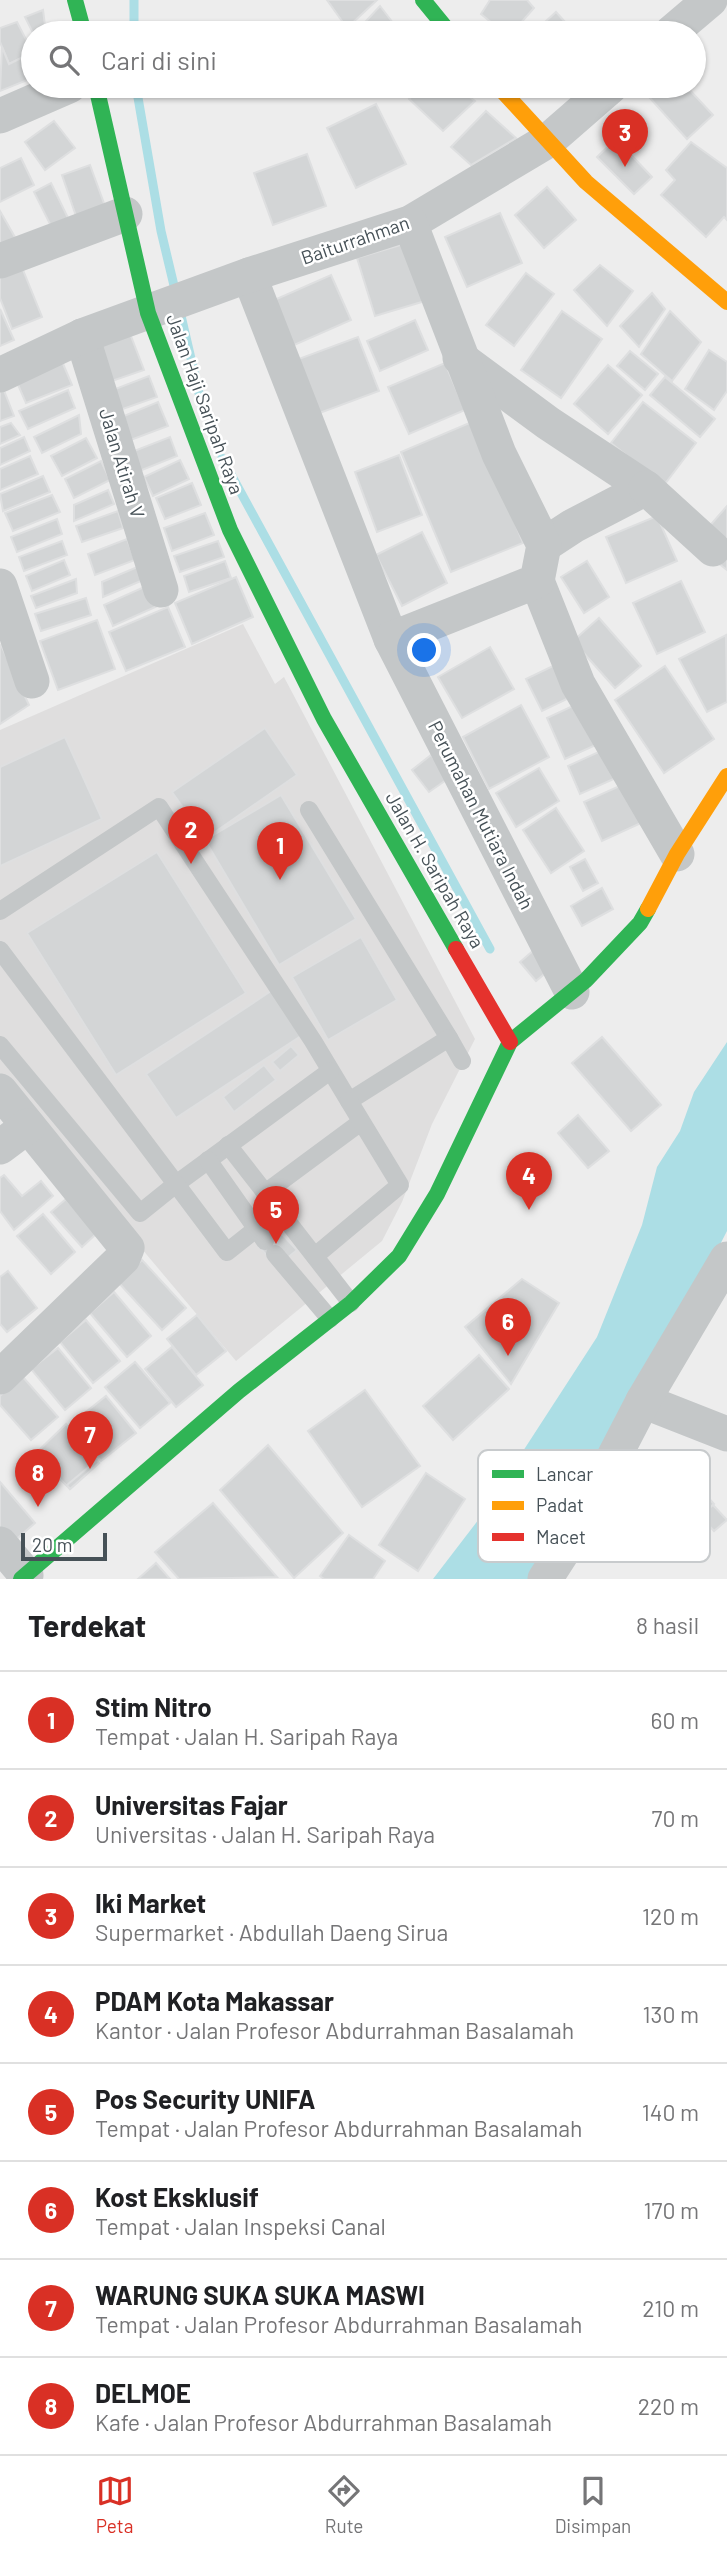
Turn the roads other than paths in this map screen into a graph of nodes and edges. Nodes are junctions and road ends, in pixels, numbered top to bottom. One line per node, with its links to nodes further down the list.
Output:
1 (75, 0): 4 (main road)
2 (423, 0): 5 (main road)
3 (710, 0): 6 (street)
4 (81, 21)
5 (440, 21)
6 (685, 21)
7 (41, 98): 11 (street)
8 (99, 98): 13 (main road, Jalan Haji Saripah Raya)
9 (509, 98): 12 (main road)
10 (597, 98): 12 (street, Baiturrahman)
11 (0, 116)
12 (549, 140): 14 (street, Baiturrahman); 17 (main road)
13 (125, 214): 15 (street); 18 (main road, Jalan Haji Saripah Raya)
14 (410, 223): 16 (street, Baiturrahman); 20 (street)
15 (0, 261)
16 (220, 286): 18 (street, Baiturrahman); 30 (street, Perumahan Mutiara Indah)
17 (727, 302)
18 (149, 313): 19 (street, Baiturrahman); 32 (main road, Jalan Haji Saripah Raya)
19 (82, 336): 21 (street, Baiturrahman); 29 (street, Jalan Atirah V)
20 (460, 358): 22 (street); 23 (street)
21 (0, 375)
22 (548, 423): 23 (street); 24 (street)
23 (499, 454): 25 (street)
24 (646, 488): 25 (street); 26 (street)
25 (544, 545): 27 (street)
26 (713, 549)
27 (537, 580): 30 (street); 35 (street)
28 (0, 586): 31 (street)
29 (161, 590)
30 (391, 639): 38 (street, Perumahan Mutiara Indah)
31 (32, 681)
32 (324, 719): 40 (main road, Jalan H. Saripah Raya)
33 (727, 776): 35 (main road)
34 (309, 810): 39 (lane)
35 (677, 854): 38 (main road)
36 (0, 911): 43 (lane)
37 (0, 950): 51 (lane)
38 (559, 1003): 40 (main road)
39 (449, 1038): 42 (lane); 45 (lane)
40 (510, 1042): 57 (main road)
41 (0, 1045): 51 (lane)
42 (462, 1060)
43 (330, 1071): 45 (lane); 48 (lane)
44 (0, 1091): 47 (street)
45 (349, 1101): 46 (lane)
46 (361, 1122): 52 (lane); 54 (lane)
47 (28, 1126): 49 (street); 59 (street)
48 (228, 1145): 50 (lane); 52 (lane)
49 (0, 1147)
50 (208, 1160): 51 (lane); 53 (lane)
51 (176, 1184): 53 (lane)
52 (265, 1193): 54 (lane)
53 (269, 1249): 58 (lane)
54 (315, 1256): 57 (lane)
55 (727, 1259): 56 (street)
56 (718, 1294): 60 (street)
57 (351, 1303): 58 (main road)
58 (330, 1319): 65 (main road)
59 (0, 1377)
60 (643, 1401): 61 (street); 62 (street)
61 (727, 1434)
62 (618, 1450)
63 (0, 1544): 65 (street)
64 (556, 1562): 66 (street)
65 (23, 1577)
66 (545, 1579)

